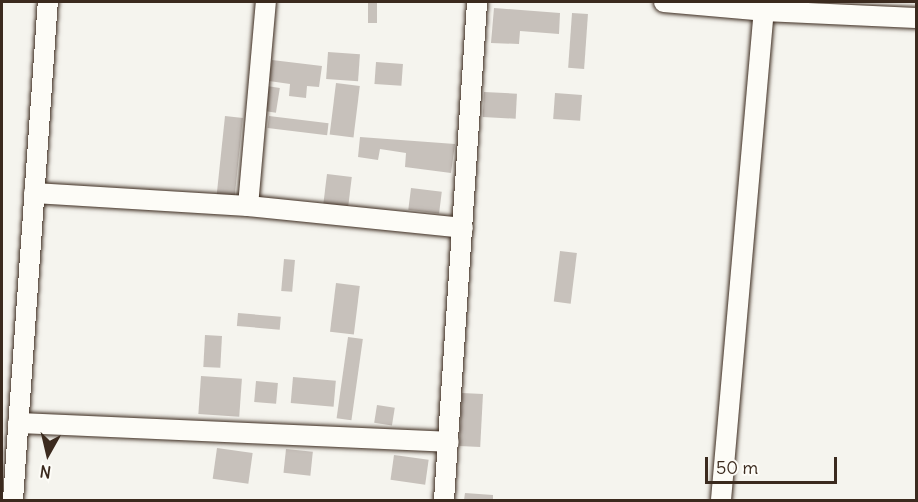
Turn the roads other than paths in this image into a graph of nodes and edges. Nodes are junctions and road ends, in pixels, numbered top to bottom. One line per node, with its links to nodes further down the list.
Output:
1 (48, 2): 7 (street)
2 (266, 2): 8 (street)
3 (477, 2): 9 (street)
4 (664, 2): 5 (street)
5 (764, 11): 6 (street); 14 (street)
6 (916, 18)
7 (34, 193): 8 (street); 10 (street)
8 (248, 206): 9 (street)
9 (463, 228): 11 (street)
10 (18, 423): 11 (street); 12 (street)
11 (448, 442): 13 (street)
12 (13, 501)
13 (444, 501)
14 (721, 501)

